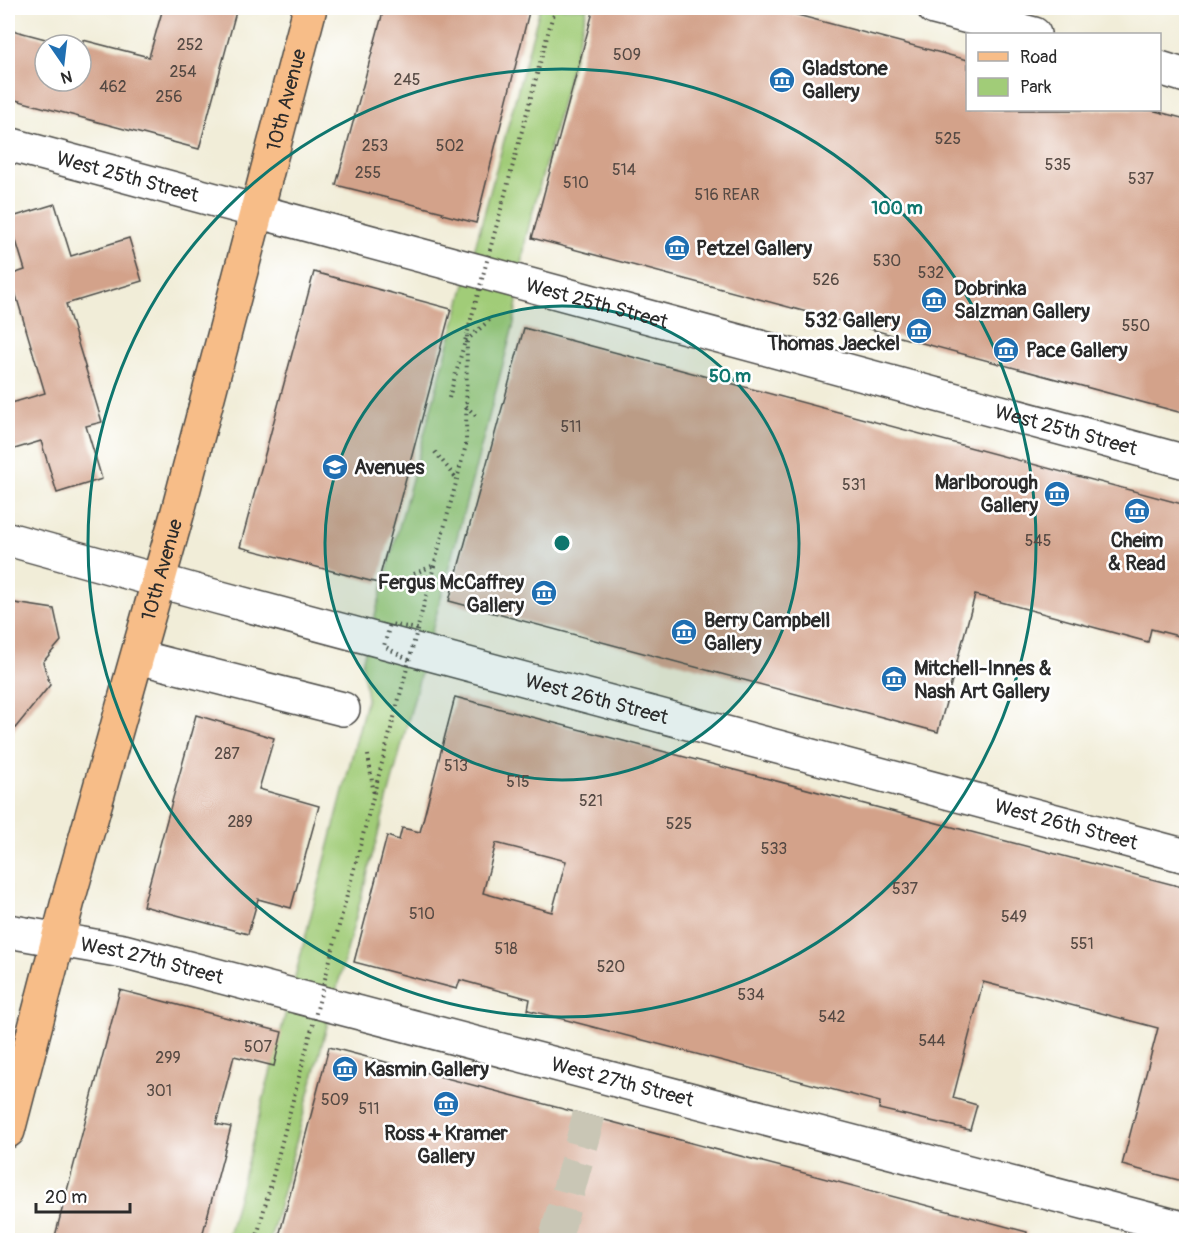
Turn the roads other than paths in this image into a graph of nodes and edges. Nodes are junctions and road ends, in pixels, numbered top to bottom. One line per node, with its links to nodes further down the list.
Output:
1 (310, 8): 7 (main road, 10th Avenue)
2 (934, 8): 3 (street)
3 (1030, 33)
4 (1161, 69): 5 (street)
5 (1186, 76)
6 (8, 144): 7 (street, West 25th Street)
7 (256, 210): 8 (street, West 25th Street); 10 (main road, 10th Avenue)
8 (1186, 462)
9 (8, 539): 10 (street, West 26th Street)
10 (158, 580): 11 (main road, 10th Avenue); 13 (street, West 26th Street)
11 (138, 657): 12 (street); 15 (main road, 10th Avenue)
12 (343, 709)
13 (1186, 856)
14 (8, 931): 15 (street, West 27th Street)
15 (58, 940): 16 (main road, 10th Avenue); 17 (street, West 27th Street)
16 (8, 1131)
17 (1186, 1229)

